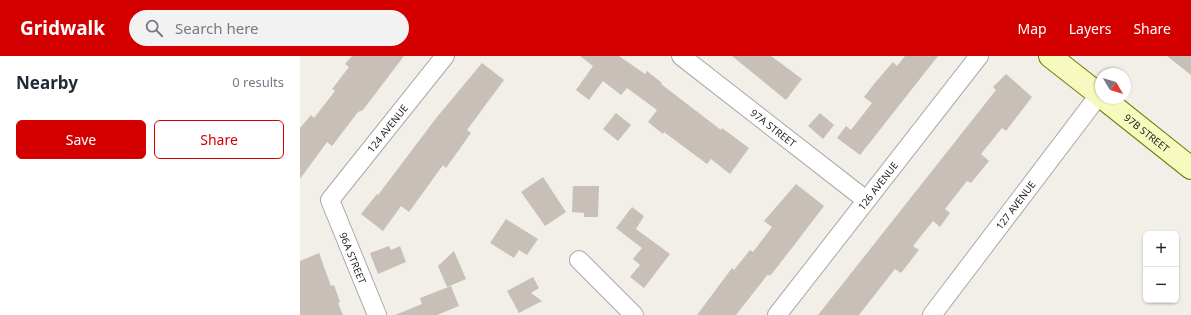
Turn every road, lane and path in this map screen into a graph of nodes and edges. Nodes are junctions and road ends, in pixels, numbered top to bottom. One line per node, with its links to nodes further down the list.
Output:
1 (445, 56): 9 (street, 124 AVENUE)
2 (681, 56): 10 (street, 97A STREET)
3 (979, 56): 10 (street, 126 AVENUE)
4 (1050, 56): 5 (street, 97B STREET)
5 (1095, 91)
6 (1095, 104): 15 (street, 127 AVENUE)
7 (1111, 104): 8 (street, 97B STREET)
8 (1191, 168)
9 (330, 200): 12 (street, 96A STREET)
10 (866, 200): 14 (street, 126 AVENUE)
11 (579, 260): 13 (street)
12 (377, 315)
13 (634, 315)
14 (777, 315)
15 (932, 315)

